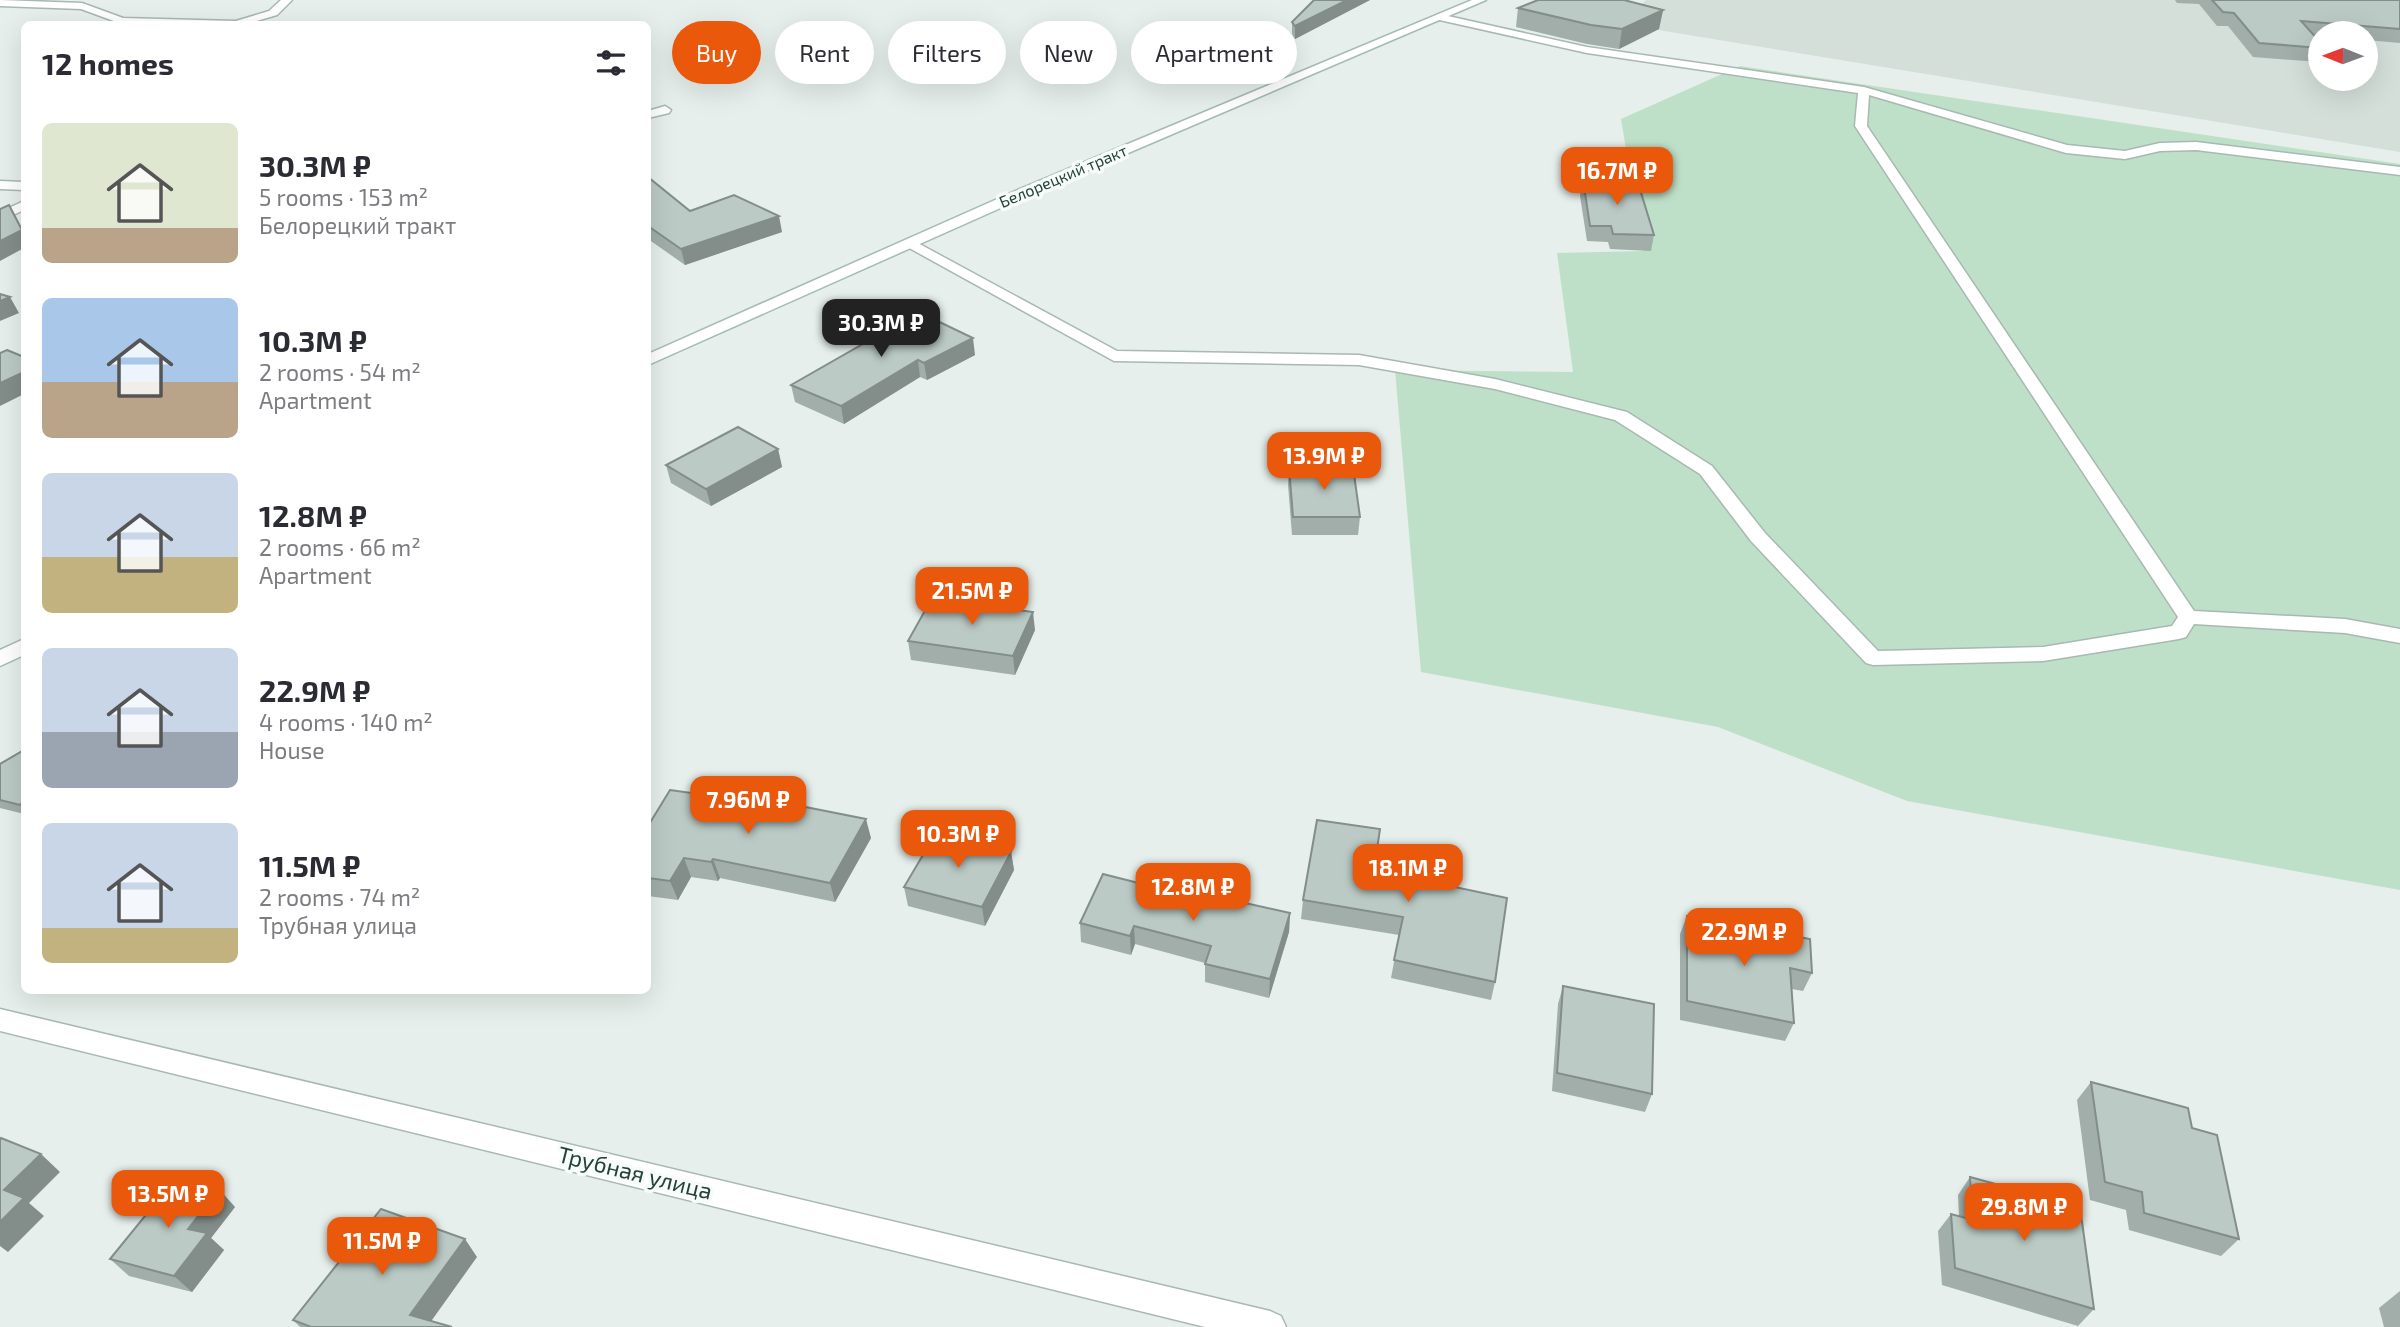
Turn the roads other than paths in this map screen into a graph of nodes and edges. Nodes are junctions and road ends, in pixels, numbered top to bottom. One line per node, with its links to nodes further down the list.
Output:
1 (287, 0): 6 (street)
2 (1481, 0): 4 (street, Белорецкий тракт)
3 (0, 3): 5 (street)
4 (1438, 17): 7 (street); 15 (street, Белорецкий тракт)
5 (122, 21)
6 (247, 21)
7 (1864, 90): 10 (street); 17 (street)
8 (665, 110): 9 (street)
9 (651, 114)
10 (2400, 171)
11 (0, 185): 12 (street)
12 (21, 186)
13 (21, 206): 14 (street)
14 (0, 217)
15 (909, 244): 16 (street, Белорецкий тракт); 17 (street)
16 (651, 359)
17 (2188, 617): 18 (street)
18 (2400, 636)
19 (21, 648): 20 (street)
20 (0, 659)
21 (0, 1020): 22 (street, Трубная улица)
22 (1270, 1327)

